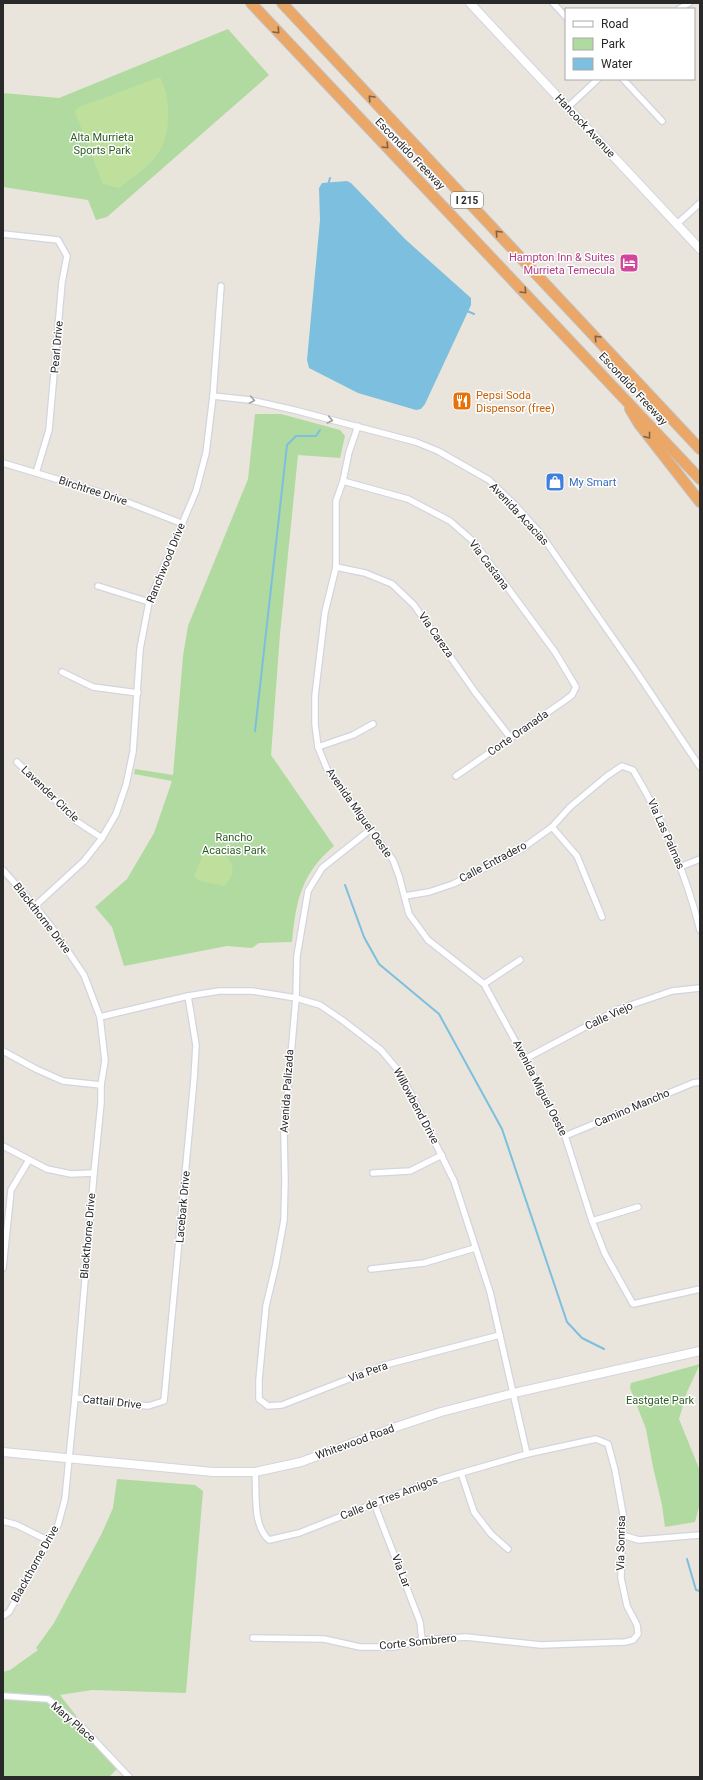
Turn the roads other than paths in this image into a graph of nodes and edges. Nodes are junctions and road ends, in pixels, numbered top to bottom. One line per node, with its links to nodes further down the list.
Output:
1 (251, 3): 15 (highway, Escondido Freeway / I 215, one-way to 15)
2 (282, 3): 17 (highway, Escondido Freeway / I 215, one-way to 2)
3 (470, 3): 8 (main road, Hancock Avenue)
4 (553, 3): 5 (street)
5 (565, 16)
6 (597, 80): 8 (street)
7 (624, 80): 9 (street)
8 (568, 107): 11 (main road, Hancock Avenue)
9 (662, 121)
10 (700, 203): 11 (street)
11 (677, 224): 13 (main road, Hancock Avenue)
12 (3, 234): 22 (street, Pearl Drive)
13 (700, 249)
14 (221, 286): 16 (street, Ranchwood Drive)
15 (620, 392): 23 (highway, Escondido Freeway / I 215); 25 (highway, one-way to 25)
16 (213, 396): 18 (street, Avenida Acacias, one-way to 18); 26 (street, Ranchwood Drive)
17 (652, 397): 19 (highway); 20 (highway, Escondido Freeway / I 215)
18 (358, 426): 24 (street, Avenida Miguel Oeste); 37 (street, Avenida Acacias)
19 (700, 440)
20 (700, 449)
21 (3, 463): 22 (street, Birchtree Drive)
22 (36, 473): 26 (street, Birchtree Drive)
23 (700, 478)
24 (343, 481): 27 (street, Avenida Miguel Oeste); 31 (street, Via Castana)
25 (700, 502)
26 (181, 523): 29 (street, Ranchwood Drive)
27 (336, 567): 34 (street, Via Careza); 35 (street, Avenida Miguel Oeste)
28 (98, 586): 29 (street)
29 (149, 602): 32 (street, Ranchwood Drive)
30 (62, 672): 32 (street)
31 (576, 687): 34 (street, Corte Oranada)
32 (138, 693): 42 (street, Ranchwood Drive)
33 (373, 724): 35 (street)
34 (510, 737): 38 (street, Corte Oranada)
35 (318, 747): 41 (street, Avenida Miguel Oeste)
36 (17, 762): 42 (street, Lavender Circle)
37 (700, 767)
38 (456, 776)
39 (607, 776): 40 (street, Calle Entradero); 44 (street, Via Las Palmas)
40 (552, 827): 46 (street, Calle Entradero); 48 (street)
41 (371, 829): 46 (street, Avenida Miguel Oeste); 54 (street, Avenida Palizada)
42 (102, 838): 47 (street, Ranchwood Drive)
43 (700, 859): 44 (street)
44 (680, 867): 49 (street, Via Las Palmas)
45 (3, 870): 47 (street, Blackthorne Drive)
46 (405, 896): 51 (street, Avenida Miguel Oeste)
47 (35, 906): 55 (street, Blackthorne Drive)
48 (602, 917)
49 (700, 930)
50 (520, 960): 51 (street)
51 (484, 984): 57 (street, Avenida Miguel Oeste)
52 (700, 988): 57 (street, Calle Viejo)
53 (188, 996): 54 (street, Willowbend Drive); 55 (street, Willowbend Drive); 77 (street, Lacebark Drive)
54 (296, 998): 62 (street, Willowbend Drive); 74 (street, Avenida Palizada)
55 (100, 1017): 59 (street, Blackthorne Drive)
56 (3, 1051): 59 (street)
57 (525, 1059): 60 (street, Avenida Miguel Oeste)
58 (700, 1082): 60 (street, Camino Mancho)
59 (101, 1084): 64 (street, Blackthorne Drive)
60 (565, 1136): 67 (street, Avenida Miguel Oeste)
61 (3, 1146): 63 (street)
62 (442, 1155): 65 (street); 68 (street, Willowbend Drive)
63 (29, 1160): 64 (street); 69 (street)
64 (94, 1173): 76 (street, Blackthorne Drive)
65 (373, 1173)
66 (638, 1207): 67 (street)
67 (592, 1221): 71 (street, Avenida Miguel Oeste)
68 (475, 1248): 70 (street); 72 (street, Willowbend Drive)
69 (3, 1268)
70 (371, 1269)
71 (700, 1289)
72 (500, 1335): 74 (street, Via Pera); 75 (street, Willowbend Drive)
73 (700, 1351): 75 (main road, Whitewood Road)
74 (259, 1380)
75 (514, 1393): 80 (street, Willowbend Drive); 82 (main road, Whitewood Road)
76 (75, 1398): 77 (street, Cattail Drive); 81 (street, Blackthorne Drive)
77 (148, 1406)
78 (580, 1444): 80 (street, Calle de Tres Amigos); 87 (street, Via Sonrisa)
79 (3, 1452): 81 (main road, Whitewood Road)
80 (527, 1454): 83 (street, Calle de Tres Amigos)
81 (69, 1458): 82 (main road, Whitewood Road); 88 (street, Blackthorne Drive)
82 (255, 1472): 84 (street, Calle de Tres Amigos)
83 (461, 1472): 84 (street, Calle de Tres Amigos); 89 (street)
84 (374, 1503): 92 (street, Via Lar)
85 (3, 1521): 88 (street)
86 (700, 1534): 87 (street)
87 (622, 1535): 93 (street, Via Sonrisa)
88 (49, 1541): 90 (street, Blackthorne Drive)
89 (508, 1549)
90 (3, 1616)
91 (253, 1638): 92 (street, Corte Sombrero)
92 (422, 1640): 93 (street, Corte Sombrero)
93 (606, 1643)
94 (3, 1696): 95 (street, Mary Place)
95 (129, 1777)

